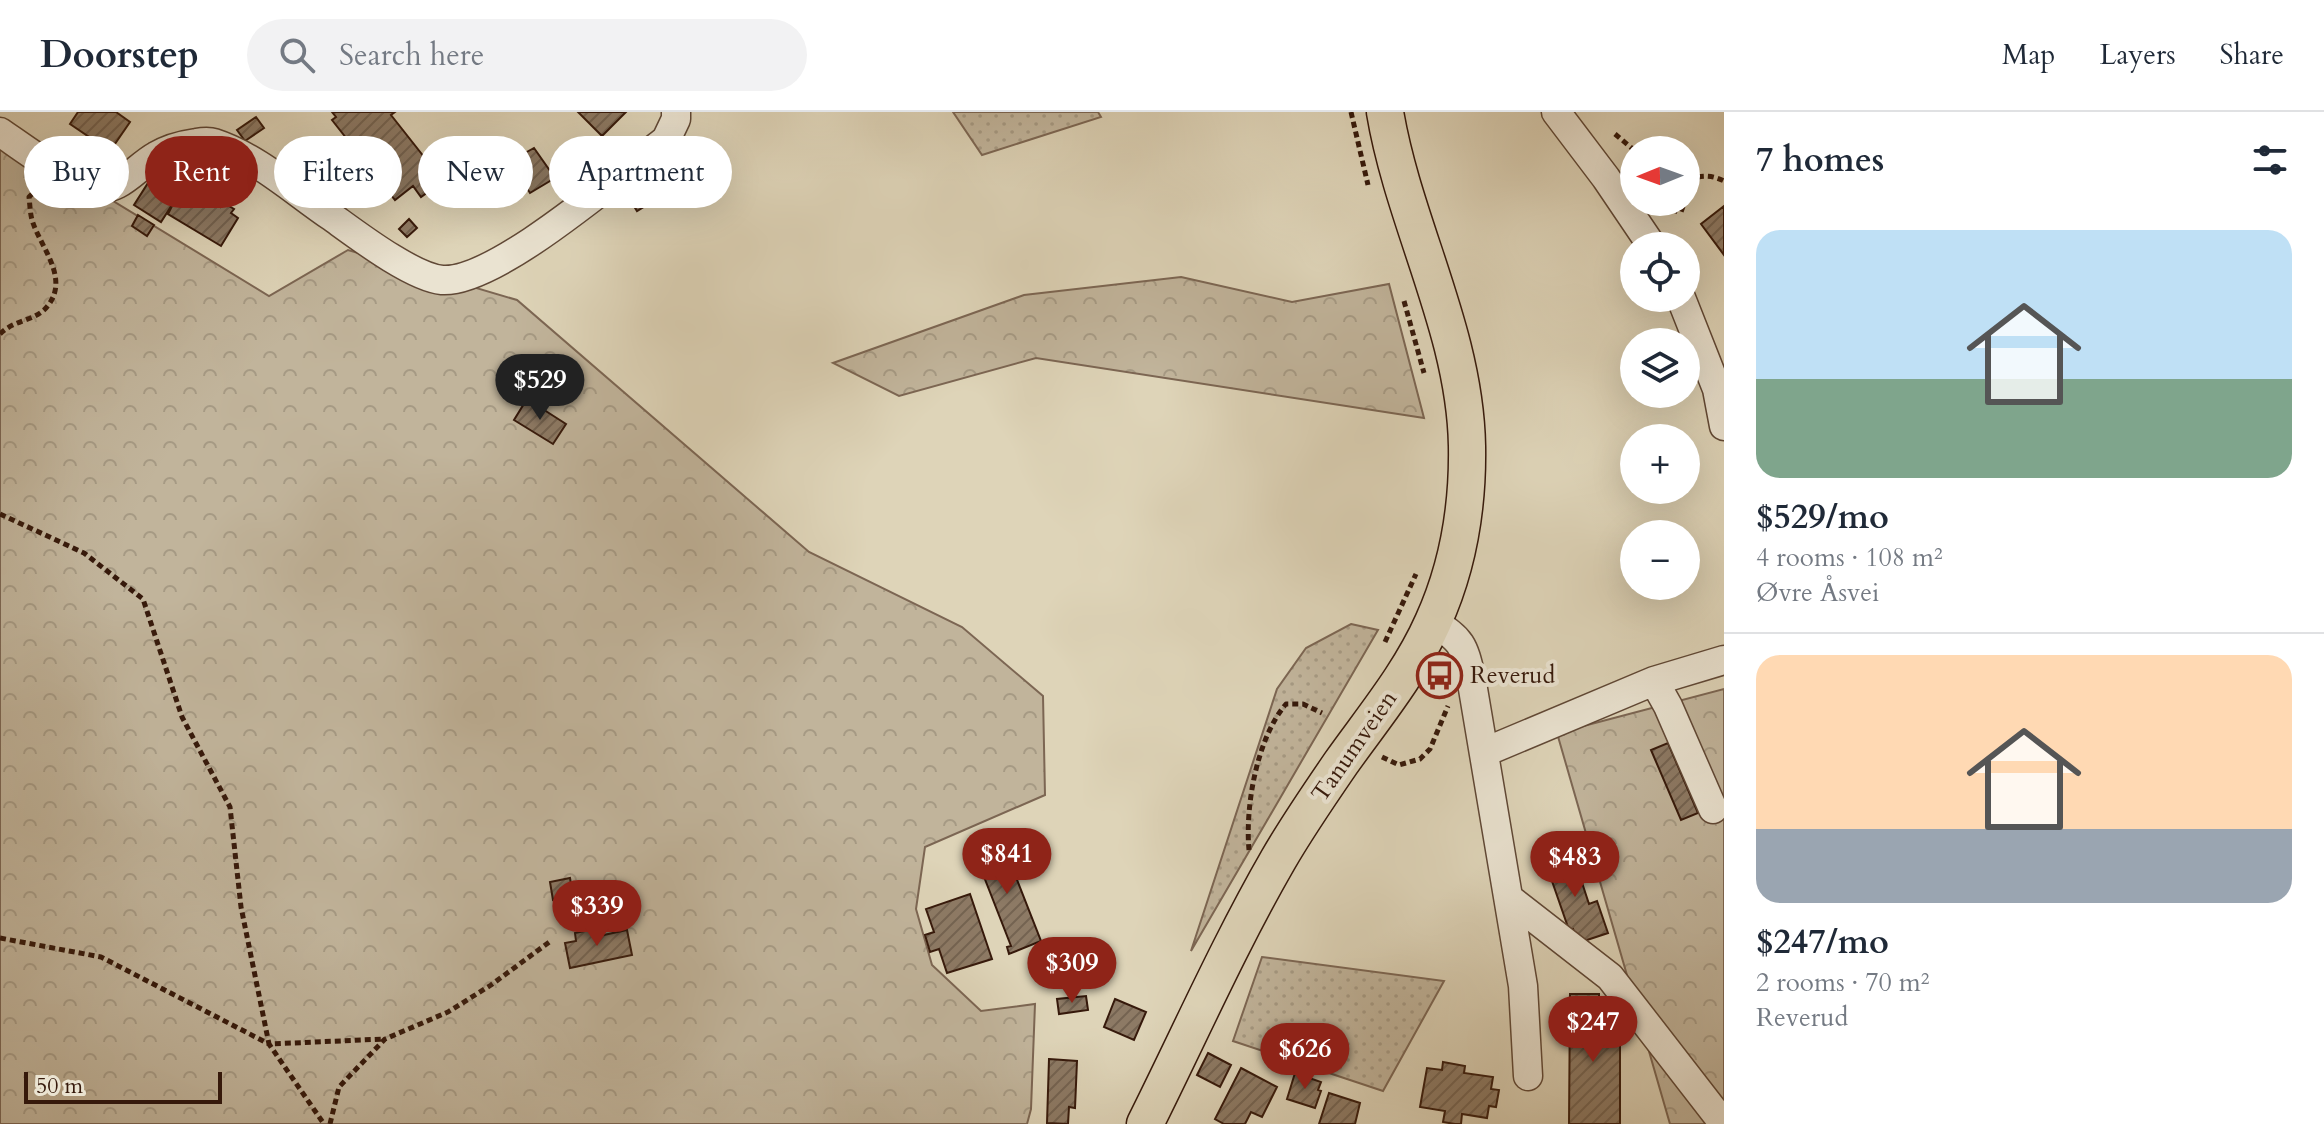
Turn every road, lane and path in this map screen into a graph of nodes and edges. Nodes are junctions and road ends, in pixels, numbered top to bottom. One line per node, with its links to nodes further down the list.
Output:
1 (676, 112): 9 (street)
2 (1351, 112): 12 (path)
3 (1385, 112): 22 (main road, Tanumveien)
4 (1556, 112): 14 (street)
5 (0, 132): 8 (street)
6 (1615, 134): 7 (path)
7 (1620, 138)
8 (24, 148)
9 (129, 175)
10 (1700, 175): 11 (path)
11 (1724, 181)
12 (1369, 188)
13 (30, 208): 17 (path)
14 (1643, 232)
15 (1403, 295): 18 (path)
16 (1687, 312): 19 (street)
17 (0, 334)
18 (1428, 386)
19 (1724, 426)
20 (0, 514): 36 (path)
21 (1418, 570): 23 (path)
22 (1433, 622): 25 (street); 39 (main road, Tanumveien)
23 (1379, 654)
24 (1724, 660): 26 (street)
25 (1471, 677): 28 (street); 29 (path)
26 (1654, 681): 28 (street); 30 (street)
27 (1322, 713): 31 (path)
28 (1485, 752): 32 (street)
29 (1378, 755)
30 (1713, 809)
31 (1257, 839)
32 (1511, 900): 37 (street); 40 (street)
33 (0, 938): 36 (path)
34 (552, 940): 35 (path)
35 (385, 1039): 36 (path); 38 (path)
36 (269, 1044): 38 (path)
37 (1528, 1076)
38 (327, 1124)
39 (1145, 1124)
40 (1724, 1124)

